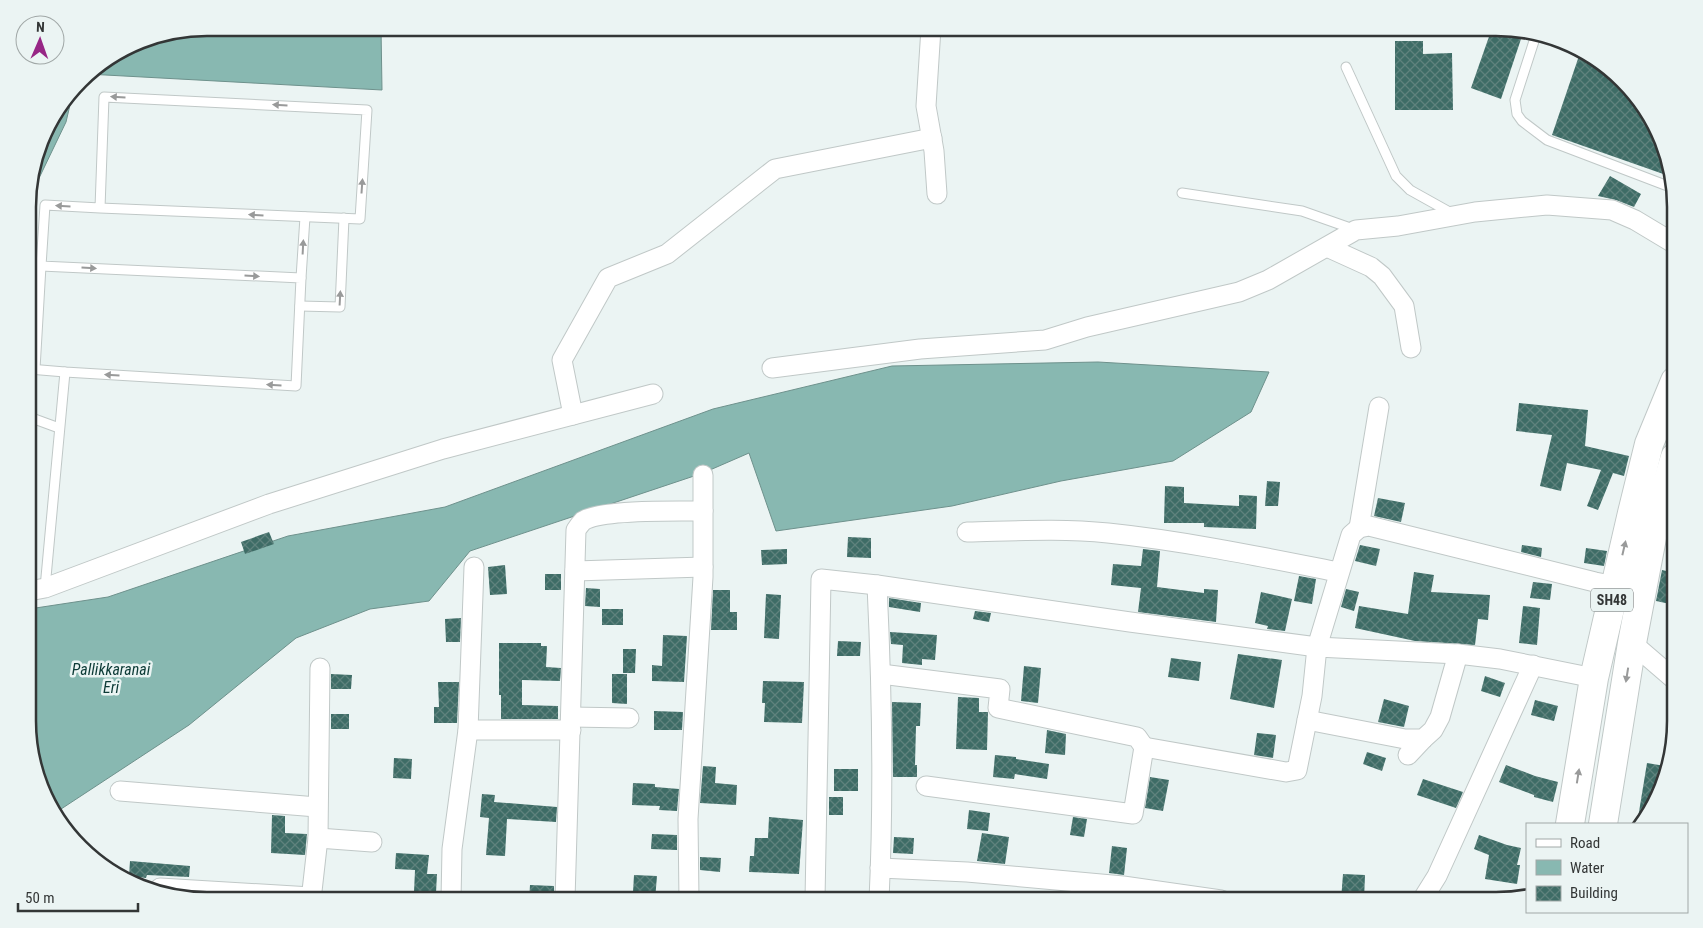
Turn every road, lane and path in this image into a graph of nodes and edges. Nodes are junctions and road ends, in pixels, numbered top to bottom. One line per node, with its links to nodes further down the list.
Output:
1 (930, 36): 4 (street)
2 (1534, 41): 5 (lane)
3 (1346, 67): 9 (lane)
4 (932, 138): 7 (street); 27 (street)
5 (1665, 185)
6 (1182, 193): 12 (lane)
7 (937, 194)
8 (100, 208): 10 (lane, one-way to 8); 11 (lane, one-way to 8); 16 (lane, one-way to 16)
9 (1456, 216): 12 (street); 13 (street)
10 (305, 217): 11 (lane); 17 (lane, one-way to 10)
11 (344, 218): 18 (lane, one-way to 11)
12 (1356, 230): 14 (street)
13 (1667, 239)
14 (1327, 247): 20 (street); 21 (street)
15 (37, 266): 16 (lane)
16 (41, 266): 17 (lane, one-way to 17); 19 (lane)
17 (301, 278): 18 (lane)
18 (300, 306): 23 (lane, one-way to 23)
19 (37, 314)
20 (1410, 348)
21 (772, 368)
22 (37, 369): 23 (lane)
23 (64, 372): 29 (lane)
24 (653, 394): 27 (street)
25 (1667, 400): 40 (main road, SH48, one-way to 25)
26 (1379, 408): 33 (street)
27 (574, 415): 41 (street)
28 (37, 420): 29 (lane)
29 (60, 428): 41 (lane)
30 (703, 475): 32 (street)
31 (1667, 483): 42 (main road, SH48)
32 (703, 511): 36 (street); 37 (street)
33 (1359, 528): 38 (street); 40 (street)
34 (967, 532): 38 (street)
35 (474, 567): 53 (street)
36 (703, 567): 37 (street); 73 (street)
37 (574, 571): 52 (street)
38 (1338, 572): 43 (street)
39 (877, 585): 43 (street); 48 (street); 74 (street)
40 (1616, 586): 49 (main road, SH48)
41 (37, 589)
42 (1632, 643): 47 (street); 61 (main road, SH48, one-way to 61)
43 (1317, 647): 44 (street); 51 (street)
44 (1458, 654): 45 (street); 54 (street)
45 (1533, 665): 49 (street); 68 (street)
46 (320, 668): 59 (street)
47 (1667, 673)
48 (882, 674): 55 (street); 64 (street)
49 (1594, 678): 60 (main road, SH48, one-way to 49)
50 (629, 718): 52 (street)
51 (1307, 720): 54 (street); 55 (street)
52 (571, 724): 53 (street); 72 (street)
53 (468, 730): 71 (street)
54 (1423, 739): 56 (street)
55 (1144, 747): 57 (street)
56 (1408, 755)
57 (926, 786)
58 (120, 791): 59 (street)
59 (317, 807): 62 (street)
60 (1570, 823)
61 (1603, 823)
62 (318, 838): 63 (street); 70 (street)
63 (372, 842)
64 (880, 868): 66 (street); 67 (street)
65 (183, 890): 69 (street)
66 (879, 891)
67 (1160, 891)
68 (1428, 891)
69 (215, 892)
70 (312, 892)
71 (451, 892)
72 (565, 892)
73 (688, 892)
74 (815, 892)

